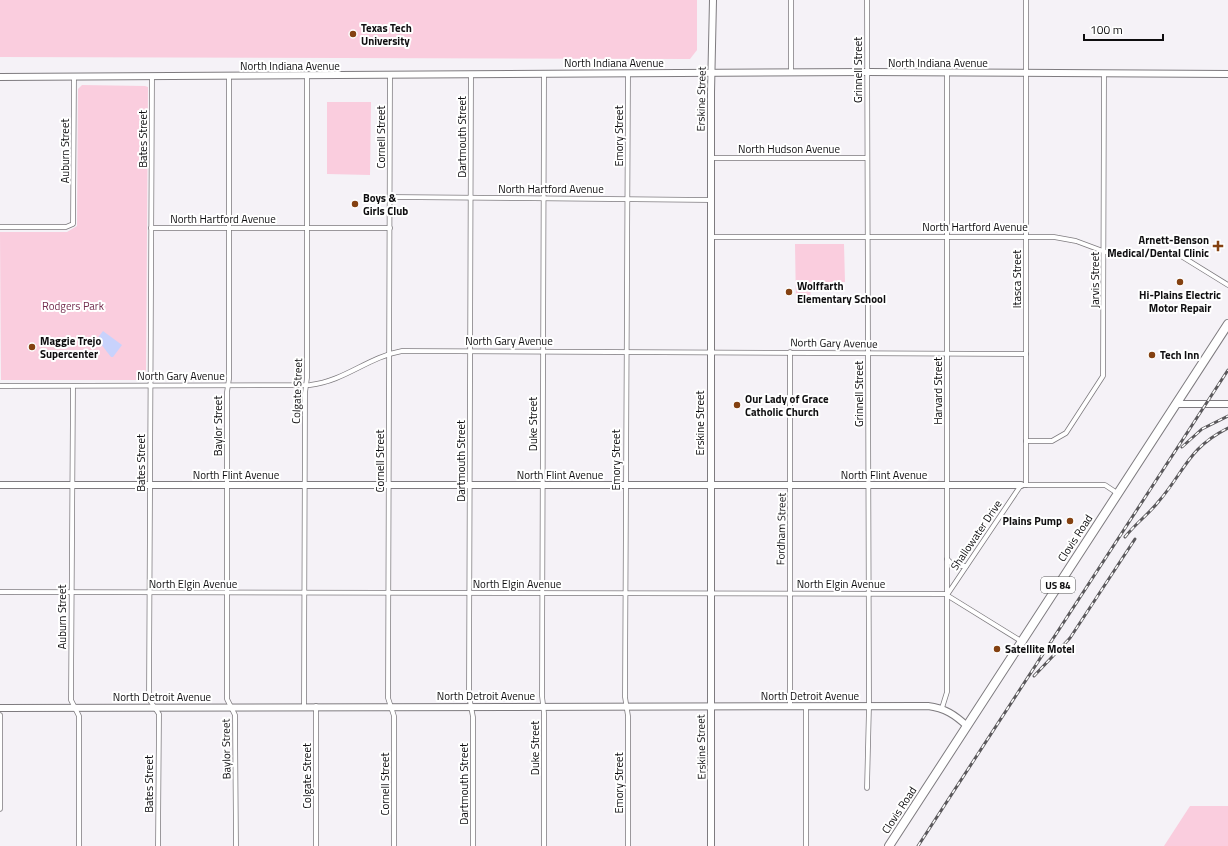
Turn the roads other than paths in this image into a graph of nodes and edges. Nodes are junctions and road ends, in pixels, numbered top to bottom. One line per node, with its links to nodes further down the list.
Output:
1 (713, 0): 7 (street, Erskine Street)
2 (792, 0): 8 (street)
3 (867, 0): 5 (street, Grinnell Street)
4 (1026, 0): 10 (street, Itasca Street)
5 (867, 72): 8 (street, North Indiana Avenue); 9 (street, North Indiana Avenue); 22 (street, Grinnell Street)
6 (628, 73): 7 (street, North Indiana Avenue); 11 (street, North Indiana Avenue); 26 (street, Emory Street)
7 (711, 73): 8 (street, North Indiana Avenue); 21 (street, Erskine Street)
8 (791, 73)
9 (947, 73): 10 (street, North Indiana Avenue); 36 (street, Harvard Street)
10 (1026, 73): 12 (street, North Indiana Avenue); 34 (street, Itasca Street)
11 (544, 74): 14 (street, North Indiana Avenue); 25 (street, Duke Street)
12 (1104, 74): 13 (street, North Indiana Avenue); 37 (street, Jarvis Street)
13 (1228, 74)
14 (471, 75): 16 (street, North Indiana Avenue); 24 (street, Dartmouth Street)
15 (307, 76): 16 (street, North Indiana Avenue); 20 (street, North Indiana Avenue); 31 (street, Colgate Street)
16 (390, 76): 23 (street, Cornell Street)
17 (0, 77): 18 (street, North Indiana Avenue)
18 (74, 77): 19 (street, North Indiana Avenue); 28 (street, Auburn Street)
19 (152, 77): 20 (street, North Indiana Avenue); 29 (street, Bates Street)
20 (228, 77): 30 (street, Baylor Street)
21 (711, 158): 22 (street, North Hudson Avenue); 27 (street, Erskine Street)
22 (867, 158): 33 (street, Grinnell Street)
23 (390, 197): 24 (street, North Hartford Avenue); 32 (street, Cornell Street)
24 (470, 197): 25 (street, North Hartford Avenue); 40 (street, Dartmouth Street)
25 (543, 198): 26 (street, North Hartford Avenue); 41 (street, Duke Street)
26 (627, 198): 27 (street, North Hartford Avenue); 42 (street, Emory Street)
27 (711, 200): 35 (street, Erskine Street)
28 (0, 227)
29 (151, 228): 30 (street, North Hartford Avenue); 52 (street, Bates Street)
30 (229, 228): 31 (street, North Hartford Avenue); 53 (street, Baylor Street)
31 (307, 228): 32 (street, North Hartford Avenue); 49 (street, Colgate Street)
32 (390, 228): 46 (street, Cornell Street)
33 (868, 236): 35 (street, North Hartford Avenue); 36 (street, North Hartford Avenue); 45 (street, Grinnell Street)
34 (1026, 236): 36 (street, North Hartford Avenue); 37 (street, North Hartford Avenue); 48 (street, Itasca Street)
35 (711, 237): 43 (street, Erskine Street)
36 (947, 237): 47 (street, Harvard Street)
37 (1104, 252): 38 (street, North Hartford Avenue); 56 (street, Jarvis Street)
38 (1228, 285)
39 (1228, 324): 54 (highway, Clovis Road / US 84)
40 (470, 351): 41 (street, North Gary Avenue); 46 (street, North Gary Avenue); 63 (street, Dartmouth Street)
41 (542, 351): 42 (street, North Gary Avenue); 64 (street, Duke Street)
42 (626, 351): 43 (street, North Gary Avenue); 69 (street, Emory Street)
43 (710, 352): 44 (street, North Gary Avenue); 65 (street, Erskine Street)
44 (790, 352): 45 (street, North Gary Avenue); 66 (street, Fordham Street)
45 (868, 352): 47 (street, North Gary Avenue); 70 (street, Grinnell Street)
46 (389, 354): 49 (street, North Gary Avenue); 62 (street, Cornell Street)
47 (947, 354): 48 (street, North Gary Avenue); 67 (street, Harvard Street)
48 (1026, 354): 56 (street, Itasca Street)
49 (306, 385): 53 (street, North Gary Avenue); 61 (street, Colgate Street)
50 (0, 386): 51 (street, North Gary Avenue)
51 (73, 386): 52 (street, North Gary Avenue); 58 (street, Auburn Street)
52 (150, 386): 53 (street, North Gary Avenue); 59 (street, Bates Street)
53 (228, 386): 60 (street, Baylor Street)
54 (1176, 404): 55 (street); 71 (highway, Clovis Road / US 84)
55 (1228, 404)
56 (1026, 441): 68 (street, Itasca Street)
57 (0, 484): 58 (street, North Flint Avenue)
58 (72, 485): 59 (street, North Flint Avenue); 75 (street, Auburn Street)
59 (150, 485): 60 (street, North Flint Avenue); 76 (street, Bates Street)
60 (227, 485): 61 (street, North Flint Avenue); 77 (street, Baylor Street)
61 (305, 485): 62 (street, North Flint Avenue); 78 (street, Colgate Street)
62 (388, 485): 63 (street, North Flint Avenue); 79 (street, Cornell Street)
63 (470, 485): 64 (street, North Flint Avenue); 80 (street, Dartmouth Street)
64 (542, 485): 69 (street, North Flint Avenue); 81 (street, Duke Street)
65 (710, 485): 66 (street, North Flint Avenue); 69 (street, North Flint Avenue); 83 (street, Erskine Street)
66 (791, 485): 70 (street, North Flint Avenue); 84 (street, Fordham Street)
67 (947, 485): 68 (street, North Flint Avenue); 70 (street, North Flint Avenue); 72 (street, Harvard Street)
68 (1023, 485): 71 (street, North Flint Avenue); 73 (street, Shallowater Drive)
69 (625, 486): 82 (street, Emory Street)
70 (868, 486): 85 (street, Grinnell Street)
71 (1117, 493): 87 (highway, Clovis Road / US 84)
72 (947, 559): 73 (street); 86 (street, Harvard Street)
73 (967, 566): 86 (street, Shallowater Drive)
74 (0, 592): 75 (street, North Elgin Avenue)
75 (72, 592): 76 (street, North Elgin Avenue); 97 (street, Auburn Street)
76 (149, 593): 77 (street, North Elgin Avenue); 98 (street, Bates Street)
77 (226, 593): 78 (street, North Elgin Avenue); 99 (street, Baylor Street)
78 (304, 593): 79 (street, North Elgin Avenue); 88 (street, Colgate Street)
79 (388, 593): 80 (street, North Elgin Avenue); 90 (street, Cornell Street)
80 (470, 593): 81 (street, North Elgin Avenue); 91 (street, Dartmouth Street)
81 (542, 593): 82 (street, North Elgin Avenue); 92 (street, Duke Street)
82 (625, 593): 83 (street, North Elgin Avenue); 93 (street, Emory Street)
83 (710, 593): 84 (street, North Elgin Avenue); 94 (street, Erskine Street)
84 (789, 593): 85 (street, North Elgin Avenue); 100 (street, Fordham Street)
85 (868, 593): 86 (street, North Elgin Avenue); 96 (street, Grinnell Street)
86 (947, 595): 87 (street); 102 (street, Harvard Street)
87 (1021, 642): 104 (highway, Clovis Road / US 84)
88 (304, 706): 89 (street, North Detroit Avenue); 99 (street, North Detroit Avenue)
89 (316, 706): 90 (street, North Detroit Avenue); 110 (street, Colgate Street)
90 (391, 706): 91 (street, North Detroit Avenue); 111 (street, Cornell Street)
91 (471, 706): 92 (street, North Detroit Avenue); 112 (street, Dartmouth Street)
92 (543, 706): 93 (street, North Detroit Avenue); 113 (street, Duke Street)
93 (627, 706): 94 (street, North Detroit Avenue); 114 (street, Emory Street)
94 (710, 706): 100 (street, North Detroit Avenue); 115 (street, Erskine Street)
95 (806, 706): 96 (street, North Detroit Avenue); 100 (street, North Detroit Avenue); 116 (street)
96 (869, 706): 102 (street, North Detroit Avenue); 105 (street, Grinnell Street)
97 (75, 707): 98 (street, North Detroit Avenue); 101 (street, North Detroit Avenue); 107 (street, Auburn Street)
98 (154, 707): 99 (street, North Detroit Avenue); 108 (street, Bates Street)
99 (231, 707): 109 (street, Baylor Street)
100 (790, 707)
101 (0, 708)
102 (942, 708): 104 (street)
103 (0, 715): 106 (street)
104 (967, 726): 117 (highway, Clovis Road / US 84)
105 (867, 788)
106 (0, 809)
107 (79, 846)
108 (158, 846)
109 (236, 846)
110 (316, 846)
111 (394, 846)
112 (473, 846)
113 (544, 846)
114 (628, 846)
115 (711, 846)
116 (806, 846)
117 (889, 846)

